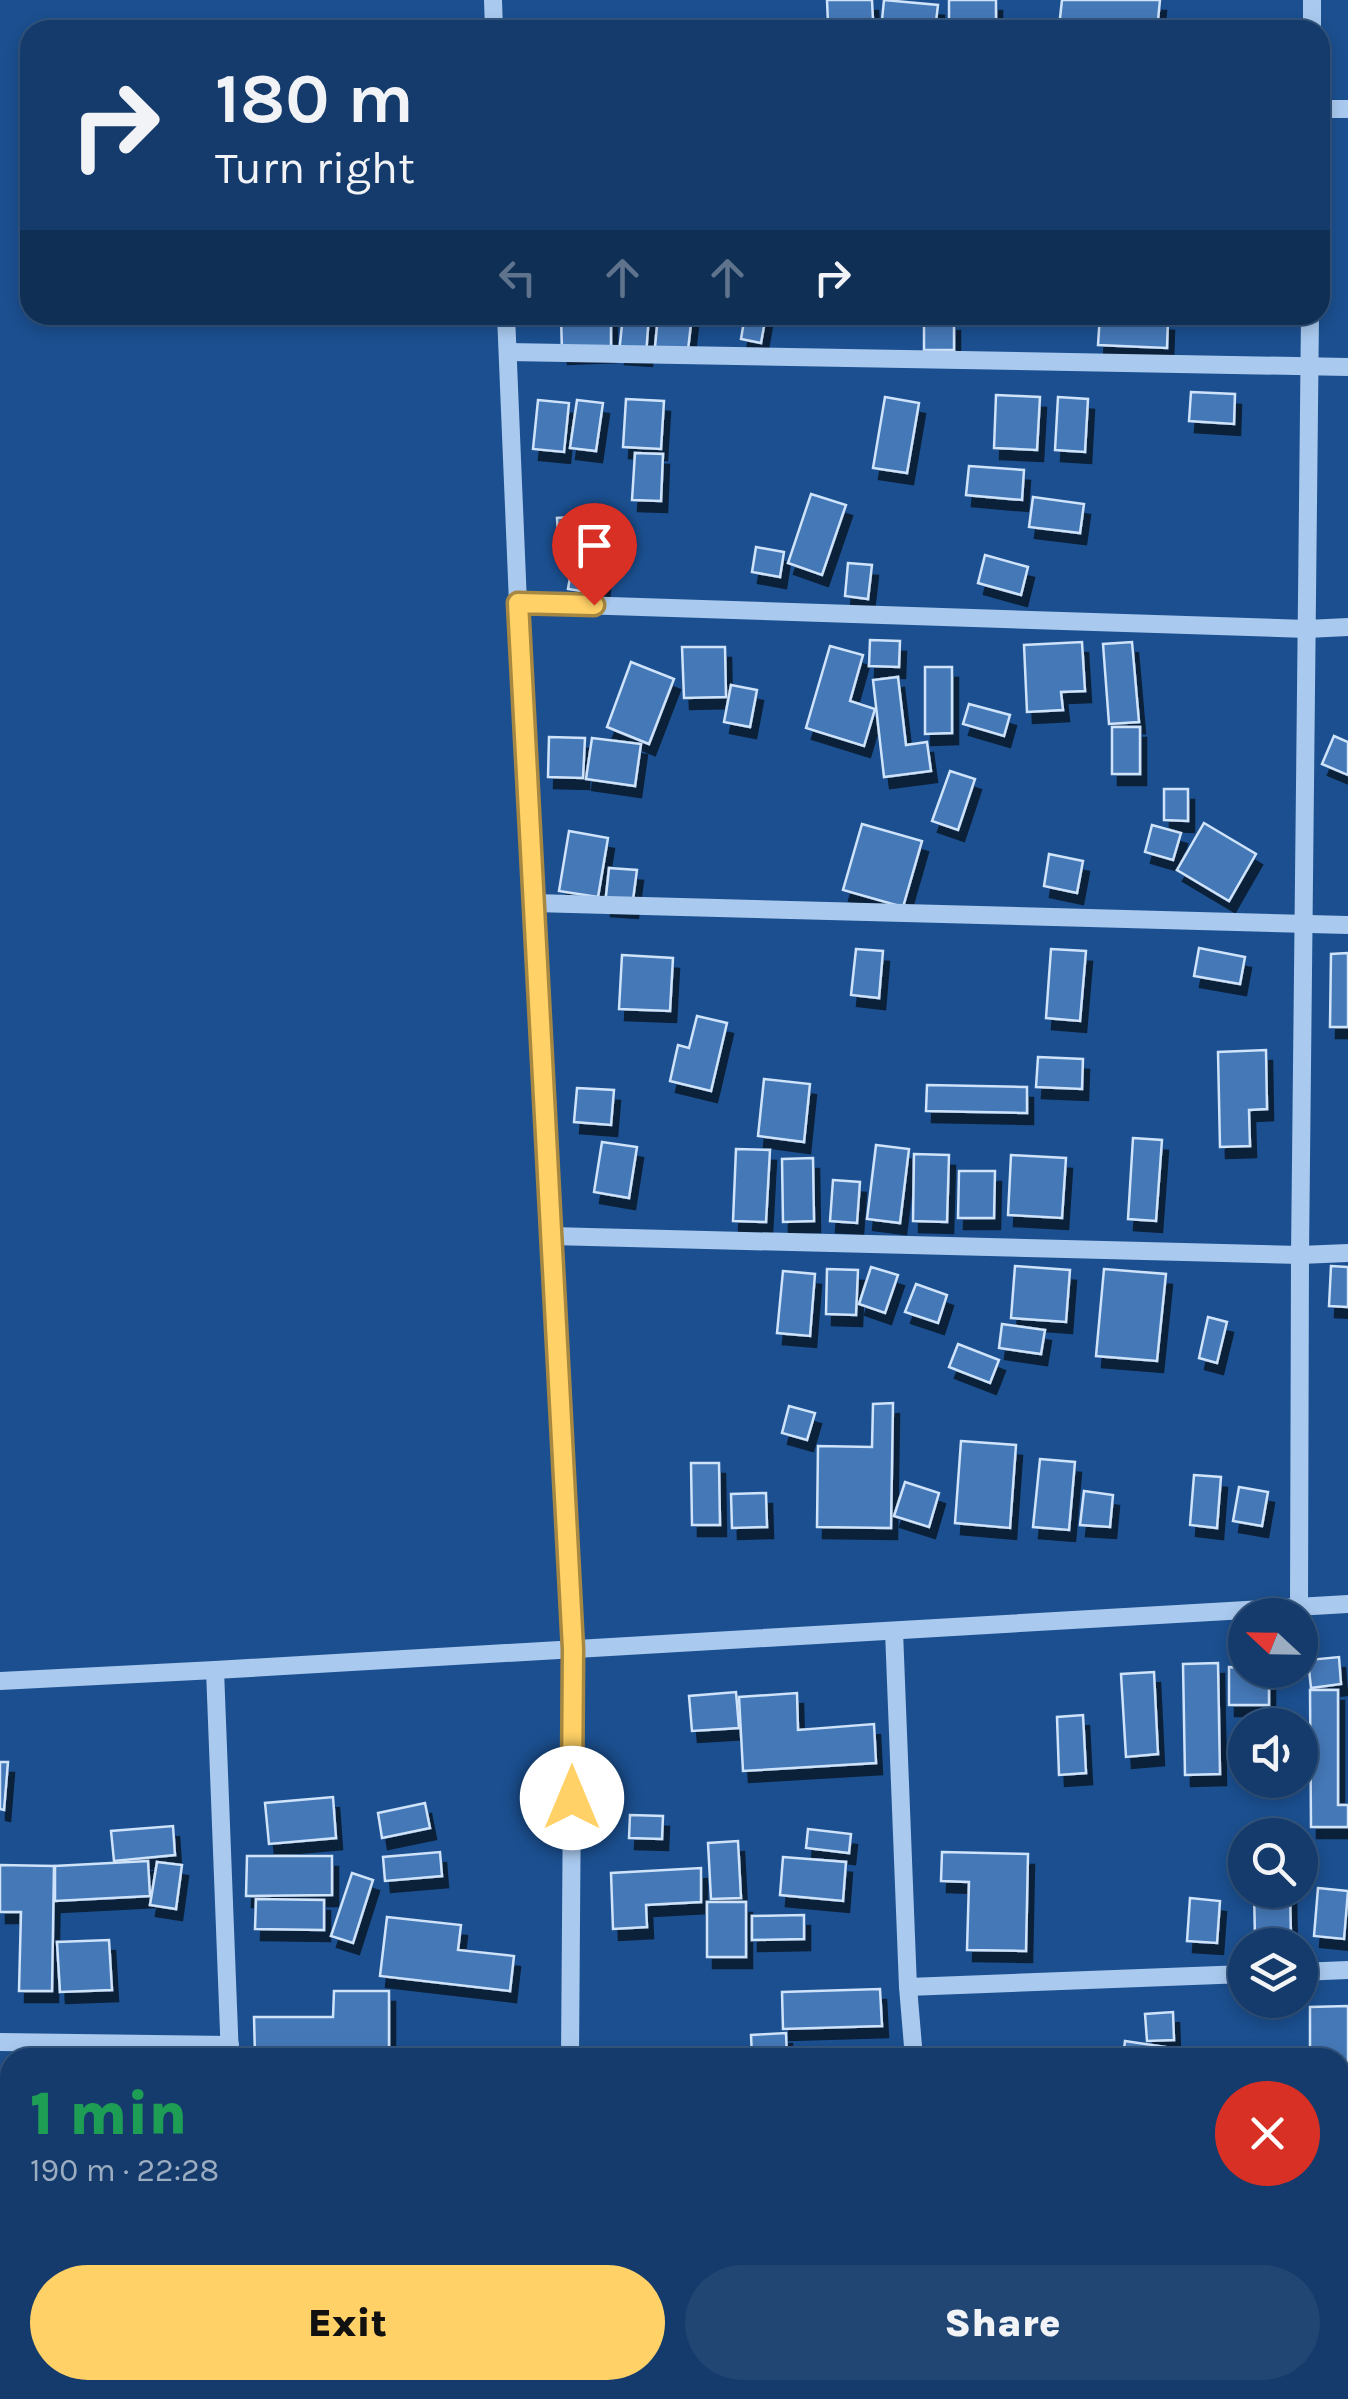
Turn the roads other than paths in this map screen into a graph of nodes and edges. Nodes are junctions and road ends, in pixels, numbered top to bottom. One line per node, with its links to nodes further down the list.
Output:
1 (507, 325): 3 (street)
2 (1310, 325): 5 (street)
3 (508, 352): 5 (street); 6 (street)
4 (1348, 367): 5 (street)
5 (1309, 368): 8 (street)
6 (518, 603): 8 (street); 9 (street)
7 (1348, 627): 8 (street)
8 (1307, 629): 10 (street)
9 (534, 903): 10 (street); 12 (street)
10 (1305, 925): 11 (street); 14 (street)
11 (1348, 925)
12 (551, 1236): 14 (street); 20 (street)
13 (1348, 1253): 14 (street)
14 (1300, 1255): 15 (street)
15 (1299, 1598)
16 (1348, 1604): 17 (street)
17 (1318, 1606)
18 (1228, 1611): 19 (street)
19 (894, 1630): 20 (street); 26 (street)
20 (573, 1649): 21 (street); 30 (street)
21 (215, 1670): 22 (street); 29 (street)
22 (0, 1680)
23 (1348, 1970): 24 (street)
24 (1318, 1971)
25 (1228, 1975): 26 (street)
26 (908, 1988): 31 (street)
27 (0, 2042): 28 (street)
28 (153, 2048)
29 (230, 2048)
30 (570, 2048)
31 (913, 2048)

